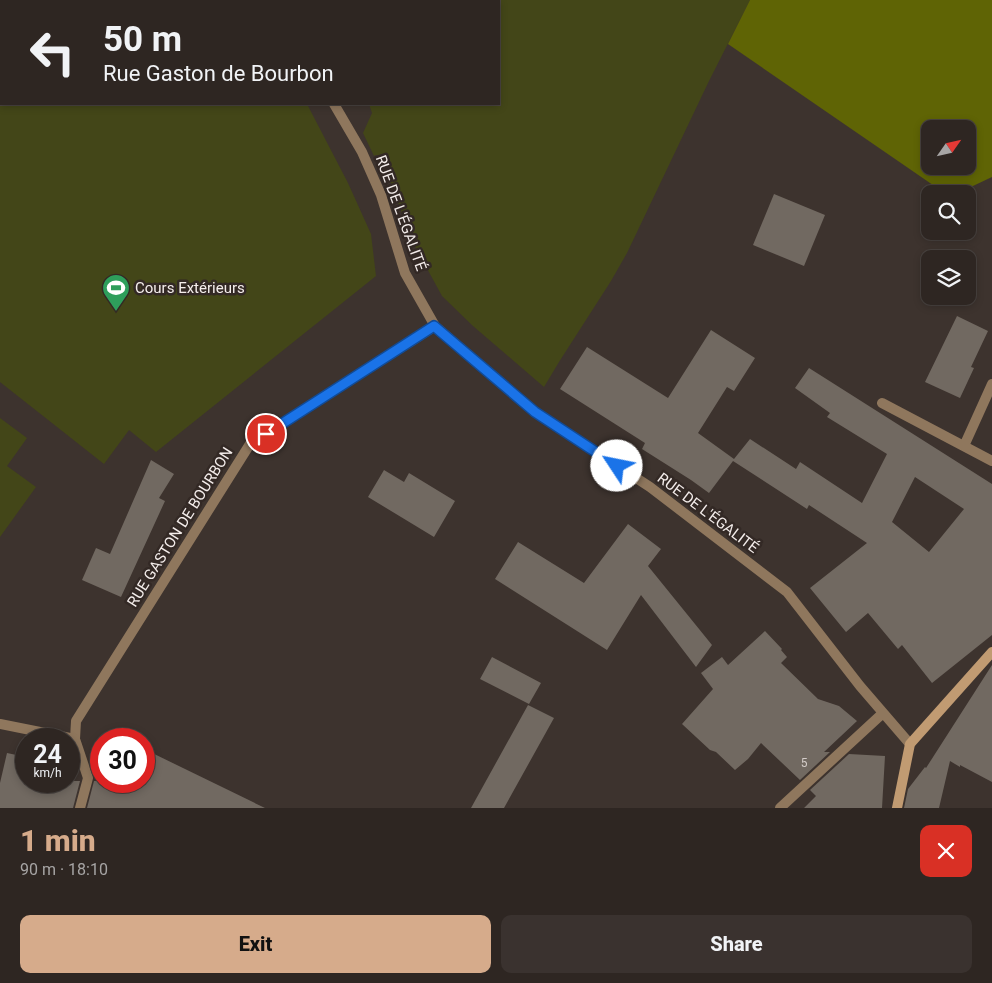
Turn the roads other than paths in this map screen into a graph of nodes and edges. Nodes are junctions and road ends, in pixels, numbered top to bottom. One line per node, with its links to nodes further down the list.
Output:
1 (335, 105): 2 (street, RUE DE L'ÉGALITÉ)
2 (434, 326): 8 (street, RUE DE L'ÉGALITÉ); 11 (street, RUE GASTON DE BOURBON)
3 (992, 384): 5 (street)
4 (882, 403): 5 (street)
5 (964, 446): 6 (street)
6 (992, 462)
7 (992, 652): 12 (street)
8 (883, 713): 12 (street, RUE DE L'ÉGALITÉ); 15 (street)
9 (0, 724): 10 (street)
10 (20, 728)
11 (76, 728)
12 (910, 744): 16 (street)
13 (80, 754): 14 (street)
14 (80, 808)
15 (780, 808)
16 (897, 808)

